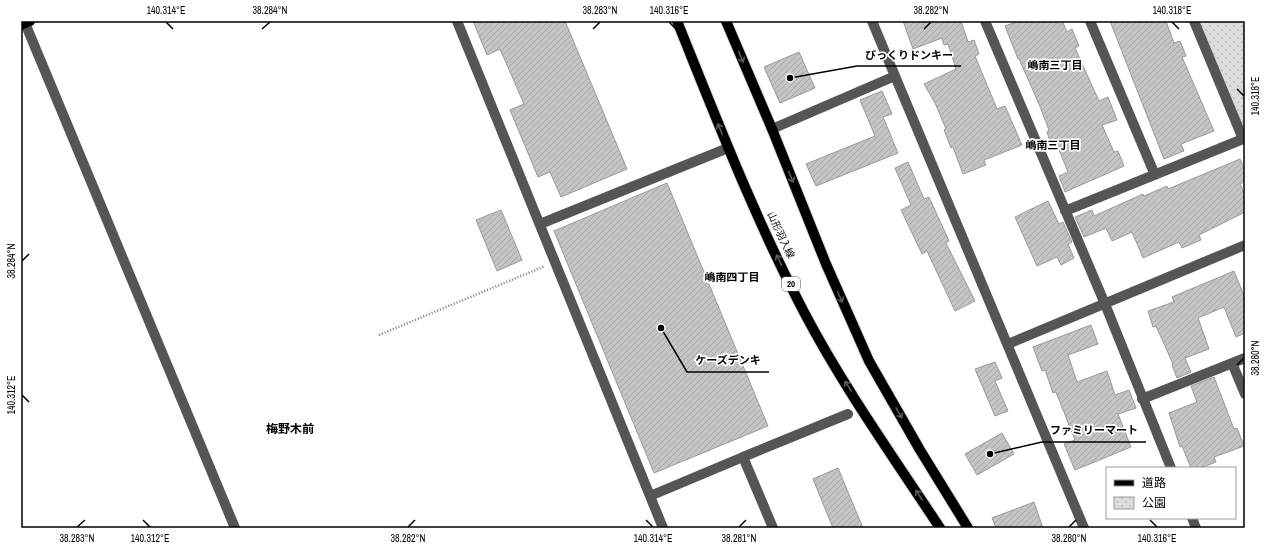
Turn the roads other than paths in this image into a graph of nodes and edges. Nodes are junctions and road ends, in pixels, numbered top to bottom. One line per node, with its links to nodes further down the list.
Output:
1 (457, 21): 15 (street)
2 (677, 21): 12 (main road, 山形羽入線 / 20, one-way to 2)
3 (726, 21): 10 (main road, one-way to 10)
4 (872, 21): 9 (street)
5 (986, 21): 14 (street)
6 (1090, 21): 13 (street)
7 (1194, 21): 11 (street)
8 (26, 23): 27 (street)
9 (895, 76): 10 (street); 18 (street)
10 (772, 129): 31 (main road, one-way to 31)
11 (1244, 139): 13 (street)
12 (728, 148): 15 (street); 30 (main road, 山形羽入線 / 20, one-way to 12)
13 (1155, 176): 14 (street)
14 (1065, 212): 17 (street)
15 (540, 224): 26 (street)
16 (1245, 245): 17 (street)
17 (1104, 304): 18 (street); 22 (street)
18 (1008, 344): 32 (street)
19 (1245, 358): 20 (street)
20 (1232, 363): 21 (street); 22 (street)
21 (1245, 394)
22 (1142, 400): 25 (street)
23 (848, 414): 24 (street)
24 (743, 458): 26 (street); 29 (street)
25 (1171, 467)
26 (650, 496): 28 (street)
27 (235, 528)
28 (663, 528)
29 (773, 528)
30 (940, 528)
31 (968, 528)
32 (1084, 528)

